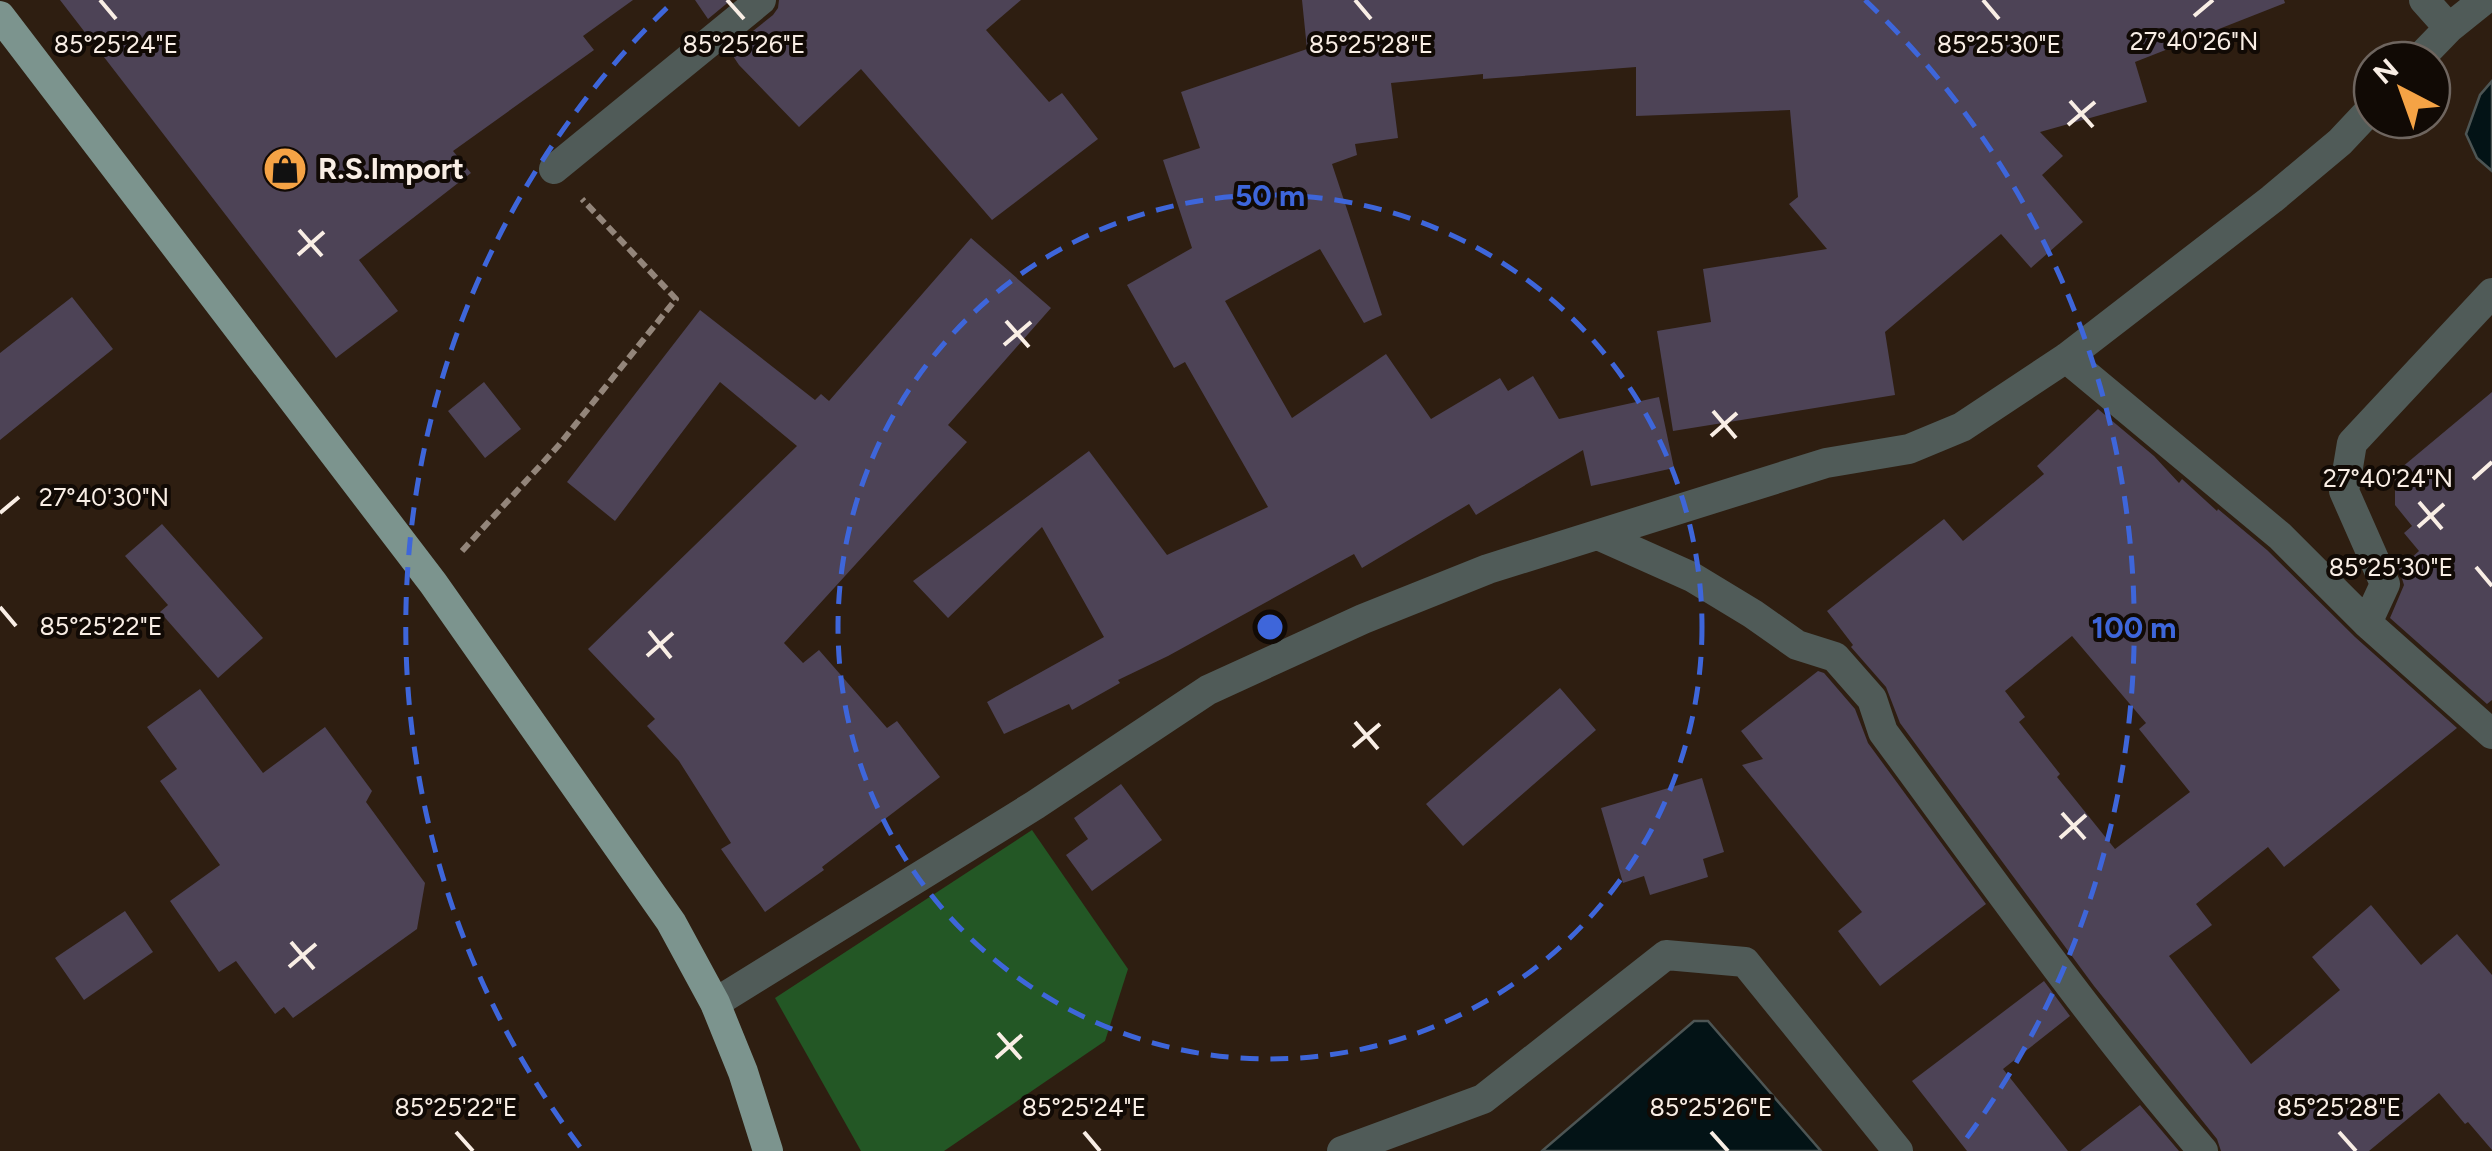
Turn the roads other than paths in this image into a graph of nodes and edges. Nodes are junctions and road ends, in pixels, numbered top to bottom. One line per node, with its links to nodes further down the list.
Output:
1 (761, 0): 8 (street)
2 (2424, 0): 5 (street)
3 (2484, 0): 5 (street)
4 (0, 16): 14 (main road)
5 (2449, 28): 6 (street)
6 (2437, 40)
7 (2352, 129): 10 (street)
8 (554, 169)
9 (2492, 292): 12 (street)
10 (2066, 358): 11 (street); 12 (street)
11 (1598, 535): 14 (street); 18 (street)
12 (2367, 623): 13 (street)
13 (2492, 734)
14 (715, 1004): 15 (main road)
15 (768, 1151)
16 (1342, 1151): 17 (street)
17 (1898, 1151)
18 (2203, 1151)

